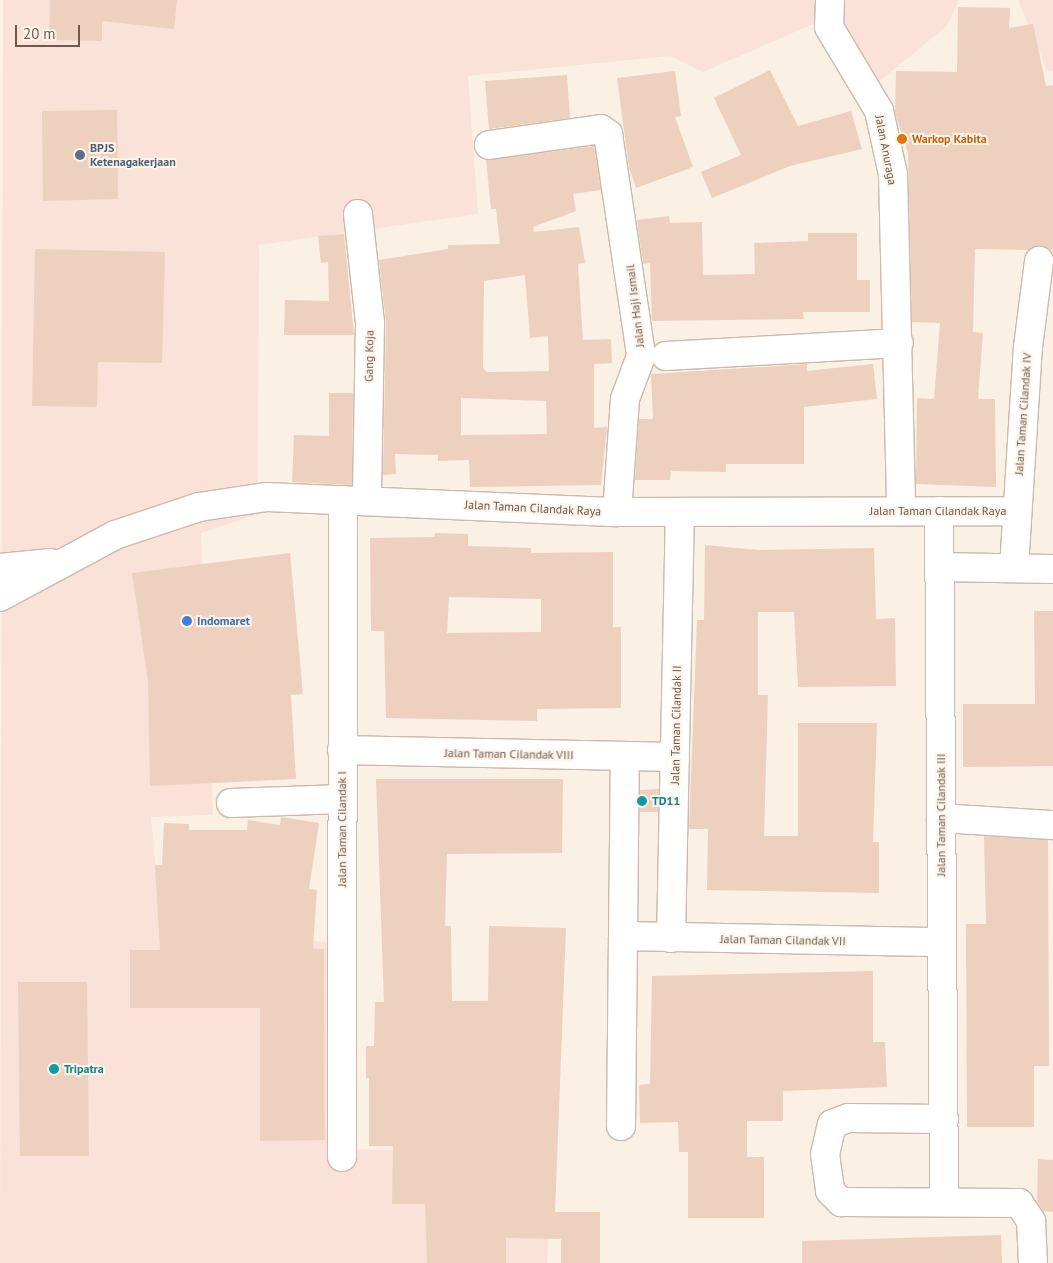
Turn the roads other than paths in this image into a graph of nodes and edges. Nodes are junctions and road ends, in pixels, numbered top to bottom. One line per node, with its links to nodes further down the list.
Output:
1 (830, 0): 5 (street, Jalan Anuraga)
2 (489, 145): 11 (street, Jalan Haji Ismail)
3 (358, 214): 7 (street, Gang Koja)
4 (1039, 261): 10 (street, Jalan Taman Cilandak IV)
5 (898, 344): 6 (street); 8 (street, Jalan Anuraga)
6 (666, 356)
7 (355, 499): 11 (street, Jalan Taman Cilandak Raya); 13 (street, Jalan Taman Cilandak Raya); 19 (street, Jalan Taman Cilandak I)
8 (901, 510): 9 (street, Jalan Taman Cilandak Raya); 12 (street, Jalan Taman Cilandak Raya)
9 (939, 511): 10 (street, Jalan Taman Cilandak Raya); 14 (street, Jalan Taman Cilandak III)
10 (1016, 511): 16 (street, Jalan Taman Cilandak IV)
11 (617, 512): 12 (street, Jalan Taman Cilandak Raya)
12 (680, 512): 21 (street, Jalan Taman Cilandak II)
13 (61, 561): 15 (street, Jalan Taman Cilandak Raya); 18 (street, Jalan Taman Cilandak Raya)
14 (939, 567): 16 (street); 24 (street, Jalan Taman Cilandak III)
15 (0, 568)
16 (1014, 568): 17 (street)
17 (1053, 569)
18 (0, 597)
19 (342, 750): 20 (street, Jalan Taman Cilandak VIII); 22 (street, Jalan Taman Cilandak I)
20 (625, 756): 21 (street, Jalan Taman Cilandak VIII); 26 (street)
21 (675, 758): 27 (street, Jalan Taman Cilandak II)
22 (342, 799): 23 (street); 31 (street, Jalan Taman Cilandak I)
23 (231, 803)
24 (941, 818): 25 (street); 28 (street, Jalan Taman Cilandak III)
25 (1053, 825)
26 (623, 936): 27 (street, Jalan Taman Cilandak VII); 30 (street)
27 (671, 938): 28 (street, Jalan Taman Cilandak VII)
28 (942, 942): 29 (street, Jalan Taman Cilandak III)
29 (944, 1120): 32 (street, Jalan Taman Cilandak III); 32 (street)
30 (621, 1126)
31 (342, 1157)
32 (944, 1200): 33 (street)
33 (1033, 1263)

